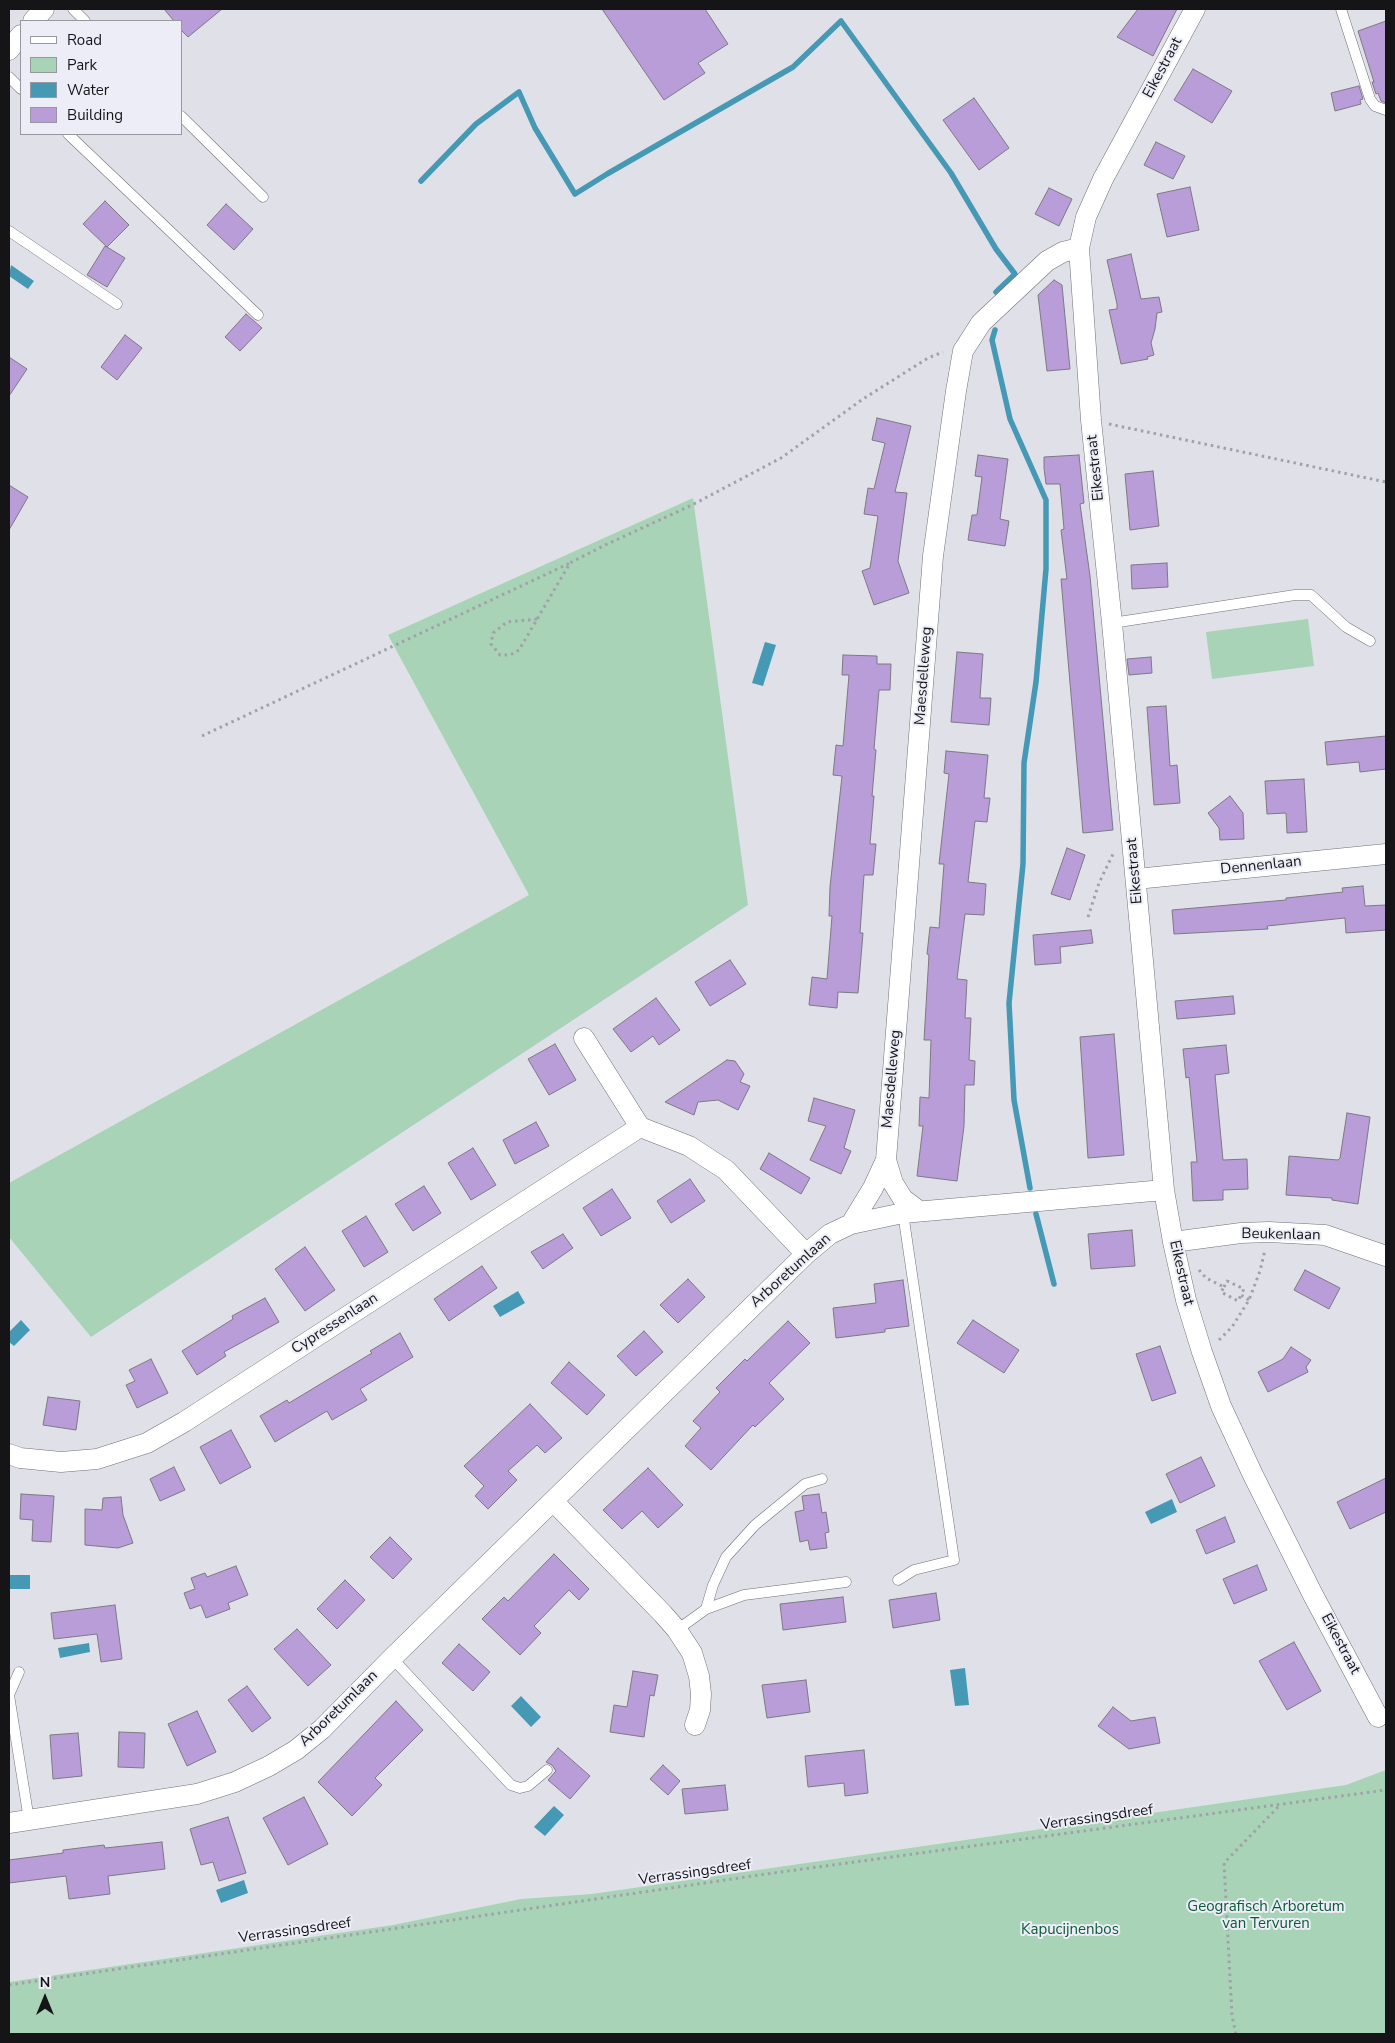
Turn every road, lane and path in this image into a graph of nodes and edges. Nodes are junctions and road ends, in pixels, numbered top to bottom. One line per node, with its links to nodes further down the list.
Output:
1 (44, 9): 5 (street)
2 (72, 9): 6 (lane)
3 (1195, 9): 16 (street, Eikestraat)
4 (1341, 9): 11 (lane)
5 (34, 20)
6 (84, 20)
7 (20, 36): 8 (street)
8 (9, 50)
9 (9, 77): 10 (lane)
10 (20, 87)
11 (1386, 110)
12 (182, 117): 14 (lane)
13 (69, 135): 18 (lane)
14 (263, 197)
15 (9, 231): 17 (lane)
16 (1078, 248): 19 (street, Maesdelleweg); 20 (street, Eikestraat)
17 (117, 304)
18 (258, 315)
19 (963, 351): 22 (path); 33 (street, Maesdelleweg)
20 (1091, 420): 21 (path); 24 (street, Eikestraat)
21 (1386, 482)
22 (570, 563): 23 (path); 26 (path)
23 (537, 619): 23 (path)
24 (1112, 624): 25 (lane); 27 (street, Eikestraat)
25 (1370, 641)
26 (202, 736)
27 (1132, 844): 29 (street, Eikestraat); 30 (path)
28 (1386, 854): 29 (street, Dennenlaan)
29 (1136, 879): 34 (street, Eikestraat)
30 (1088, 917)
31 (584, 1038): 32 (street)
32 (640, 1127): 39 (street); 45 (street, Cypressenlaan)
33 (886, 1160): 35 (street, Maesdelleweg); 36 (street, Maesdelleweg)
34 (1164, 1190): 35 (street, Arboretumlaan); 38 (street, Eikestraat)
35 (911, 1212): 36 (street, Arboretumlaan); 48 (lane)
36 (851, 1224): 39 (street, Arboretumlaan)
37 (1269, 1232): 38 (street, Beukenlaan); 40 (street, Beukenlaan); 43 (path)
38 (1173, 1242): 41 (path); 44 (street, Eikestraat)
39 (806, 1254): 47 (street, Arboretumlaan)
40 (1386, 1256)
41 (1224, 1287): 42 (path); 42 (path)
42 (1241, 1295): 43 (path)
43 (1249, 1300): 44 (path)
44 (1202, 1352): 55 (street, Eikestraat)
45 (9, 1454)
46 (822, 1479): 50 (lane)
47 (553, 1501): 51 (street); 52 (street, Arboretumlaan)
48 (898, 1580)
49 (846, 1582): 50 (lane)
50 (706, 1609): 51 (lane)
51 (677, 1630): 56 (street)
52 (392, 1658): 57 (lane); 60 (street, Arboretumlaan)
53 (18, 1672): 54 (lane)
54 (9, 1695): 60 (lane)
55 (1378, 1717)
56 (695, 1725)
57 (547, 1770)
58 (1386, 1790): 59 (path, Verrassingsdreef)
59 (1281, 1804): 62 (path, Verrassingsdreef); 63 (path)
60 (29, 1820): 61 (street, Arboretumlaan)
61 (9, 1823)
62 (9, 1985)
63 (1236, 2034)

